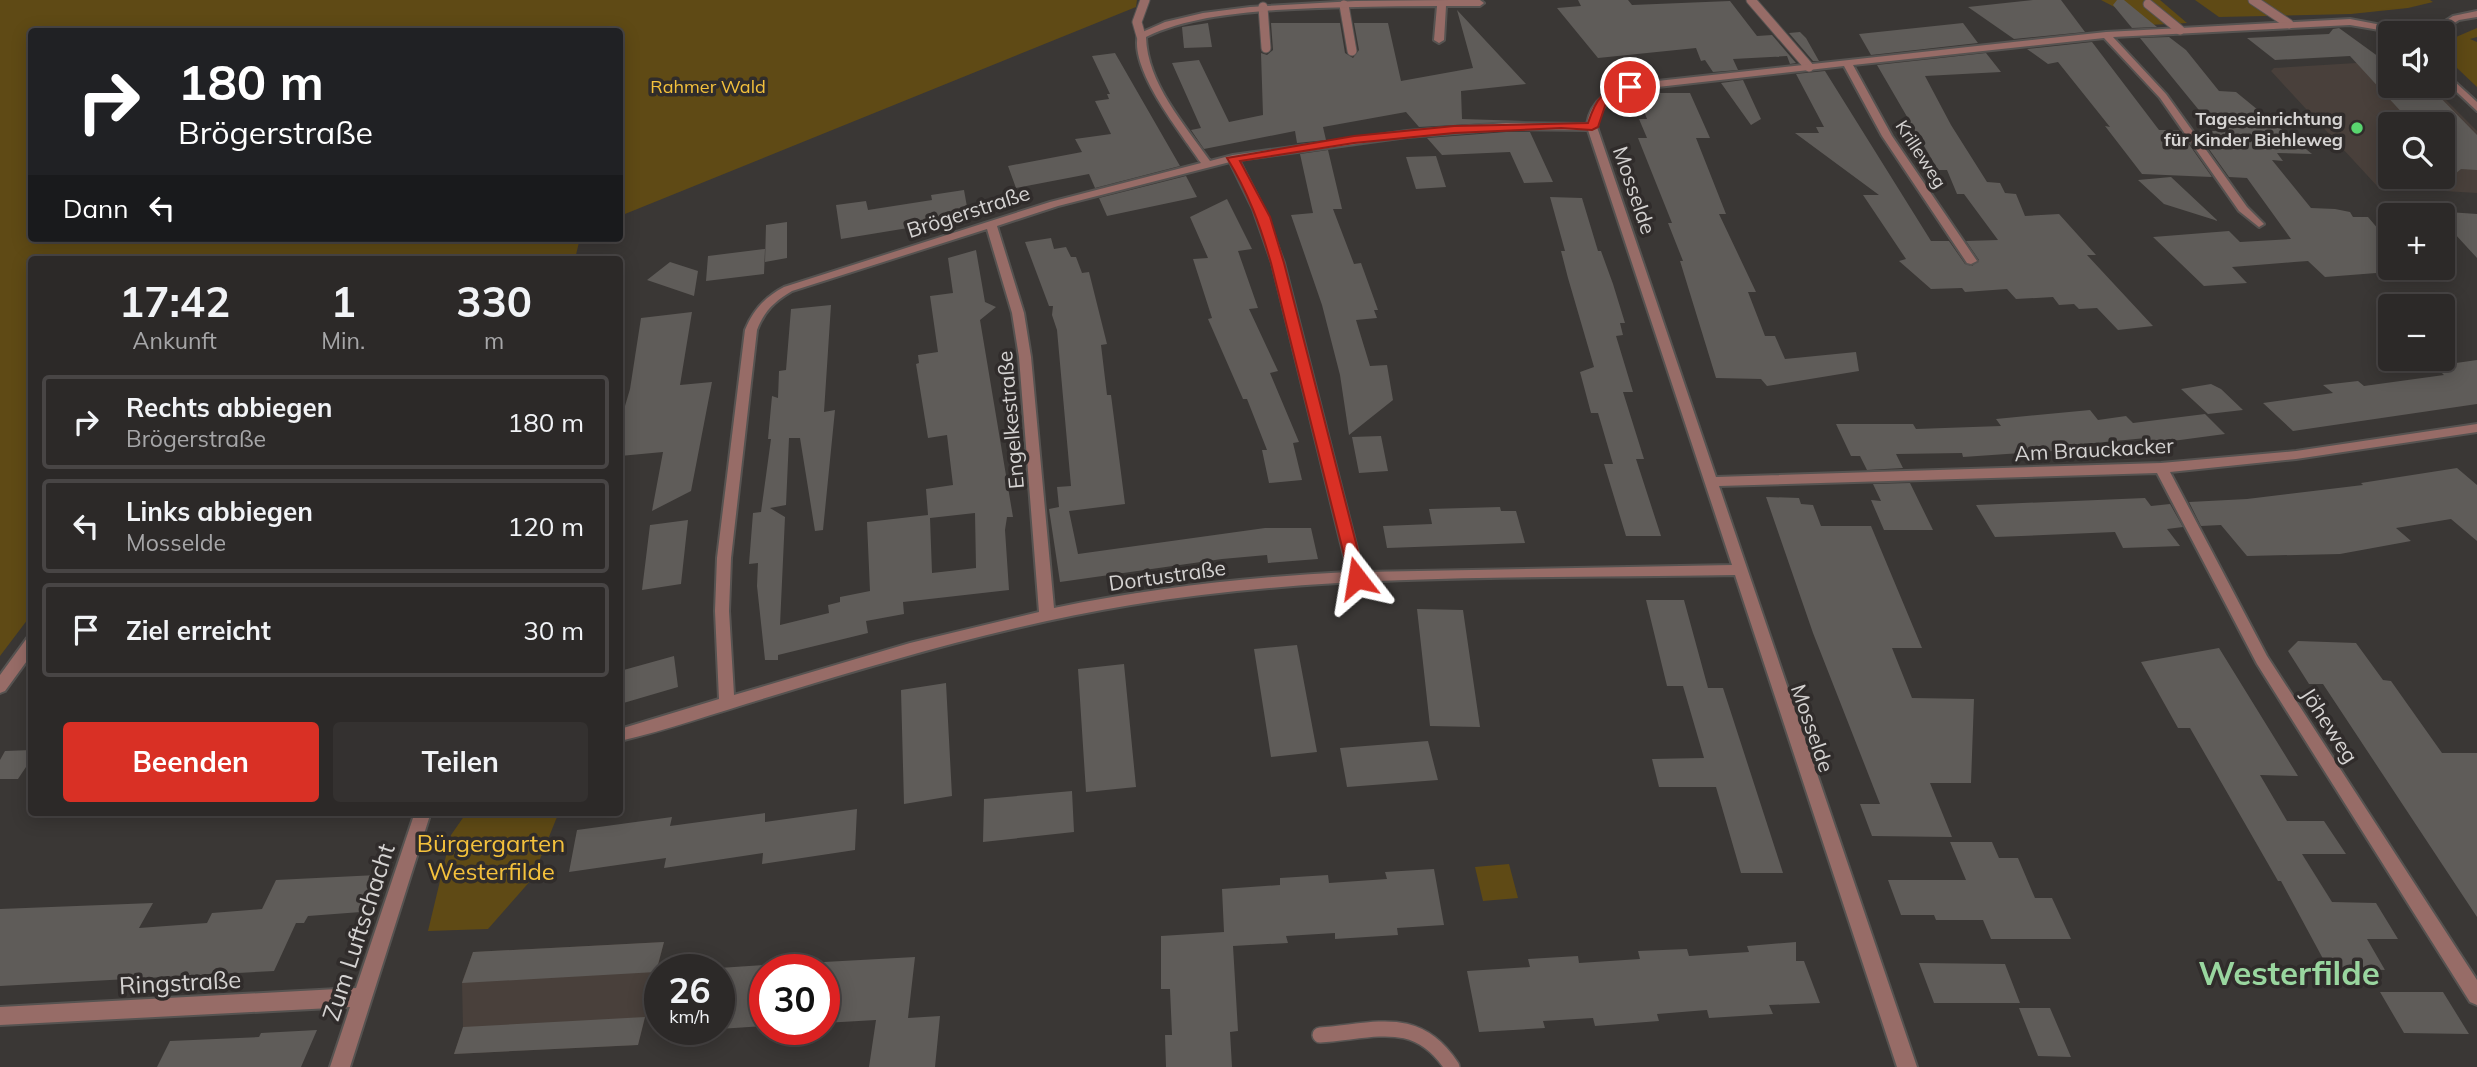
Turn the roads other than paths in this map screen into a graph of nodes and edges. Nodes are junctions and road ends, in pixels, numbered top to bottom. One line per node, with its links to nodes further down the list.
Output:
1 (1146, 0): 15 (lane)
2 (1751, 0): 20 (lane)
3 (2253, 0): 11 (lane)
4 (1442, 3): 5 (street); 7 (street); 16 (street)
5 (1480, 3)
6 (2148, 4): 13 (lane)
7 (1344, 5): 8 (street); 18 (lane)
8 (1264, 7): 15 (street); 17 (lane)
9 (2477, 14): 10 (street)
10 (2451, 21)
11 (2289, 24): 12 (street, Mosselde); 13 (street, Mosselde)
12 (2378, 26)
13 (2180, 30): 14 (street, Mosselde)
14 (2106, 35): 19 (street, Mosselde); 26 (street)
15 (1141, 36): 25 (street)
16 (1439, 40)
17 (1266, 48)
18 (1352, 51)
19 (1847, 63): 20 (street, Mosselde); 28 (street, Krilleweg)
20 (1809, 67): 23 (street, Mosselde)
21 (2455, 86): 22 (street)
22 (2477, 108)
23 (1592, 127): 24 (street, Brögerstraße); 31 (street, Mosselde)
24 (1233, 158): 25 (street, Brögerstraße); 33 (street)
25 (1207, 163): 27 (street, Brögerstraße)
26 (2259, 224)
27 (990, 225): 34 (street, Engelkestraße); 37 (street, Brögerstraße)
28 (1971, 261)
29 (2477, 428): 30 (street, Am Brauckacker)
30 (2161, 468): 31 (street, Am Brauckacker); 40 (street, Jöheweg)
31 (1711, 482): 32 (street, Mosselde)
32 (1738, 570): 33 (street, Dortustraße); 46 (street, Mosselde)
33 (1357, 578): 34 (street, Dortustraße)
34 (1047, 615): 37 (street, Dortustraße)
35 (28, 648): 36 (street)
36 (0, 687)
37 (726, 704): 38 (street, Dortustraße)
38 (623, 734)
39 (422, 816): 41 (street, Zum Luftschacht)
40 (2477, 996)
41 (363, 997): 42 (street, Ringstraße); 44 (street, Zum Luftschacht)
42 (0, 1016)
43 (1320, 1035): 45 (lane)
44 (340, 1067)
45 (1452, 1067)
46 (1907, 1067)

